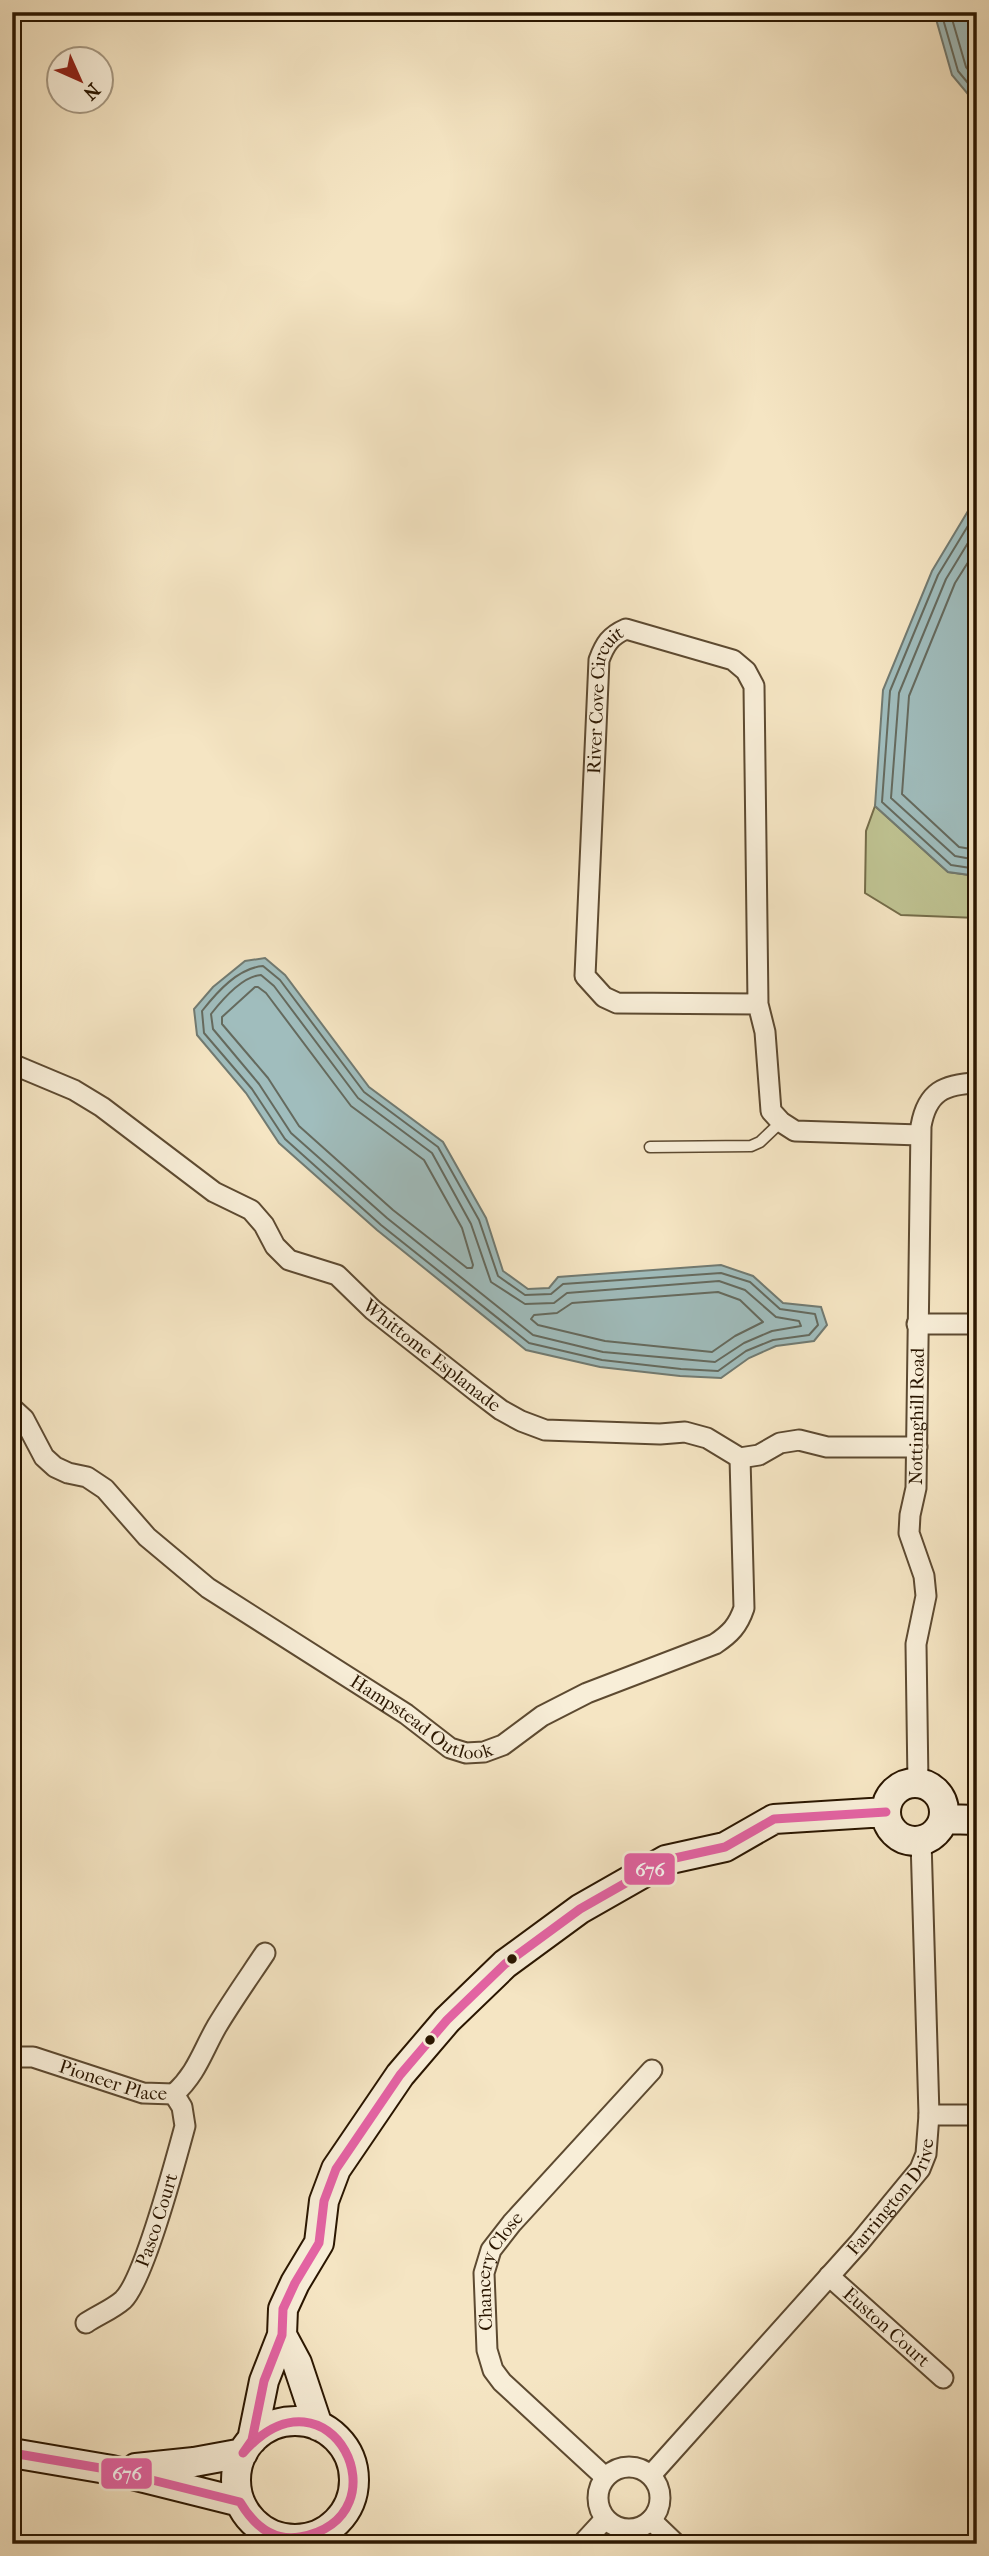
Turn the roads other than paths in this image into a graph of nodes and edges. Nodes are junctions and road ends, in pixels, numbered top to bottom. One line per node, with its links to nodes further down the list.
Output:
1 (758, 1004): 1 (street, River Cove Circuit); 4 (street, River Cove Circuit)
2 (12, 1064): 11 (street, Whittome Esplanade)
3 (977, 1083): 5 (street, Nottinghill Road)
4 (781, 1122): 5 (street); 6 (lane)
5 (920, 1135): 7 (street, Nottinghill Road)
6 (650, 1147)
7 (917, 1324): 8 (street); 10 (street, Nottinghill Road)
8 (977, 1324)
9 (12, 1408): 11 (street, Hampstead Outlook)
10 (917, 1447): 11 (street); 12 (street, Nottinghill Road)
11 (740, 1458)
12 (918, 1783): 13 (street); 14 (street)
13 (886, 1812): 16 (street); 25 (street)
14 (944, 1819): 15 (street); 16 (street)
15 (977, 1820)
16 (921, 1840): 21 (street, Farrington Drive)
17 (265, 1953): 20 (street, Pioneer Place)
18 (12, 2057): 20 (street, Pioneer Place)
19 (652, 2070): 32 (street, Chancery Close)
20 (174, 2094): 24 (street, Pasco Court)
21 (929, 2115): 22 (street); 23 (street, Farrington Drive)
22 (977, 2115)
23 (829, 2276): 26 (street, Euston Court); 31 (street, Farrington Drive)
24 (86, 2323)
25 (282, 2335): 27 (street); 28 (street)
26 (943, 2378)
27 (318, 2426): 28 (street); 36 (street)
28 (247, 2446): 30 (street); 35 (street)
29 (12, 2453): 30 (street)
30 (112, 2470): 35 (street)
31 (651, 2475): 32 (street); 34 (street)
32 (605, 2477): 33 (street)
33 (605, 2519): 34 (street); 37 (street)
34 (651, 2521): 38 (street)
35 (253, 2524): 36 (street)
36 (324, 2537)
37 (582, 2544)
38 (676, 2544)

